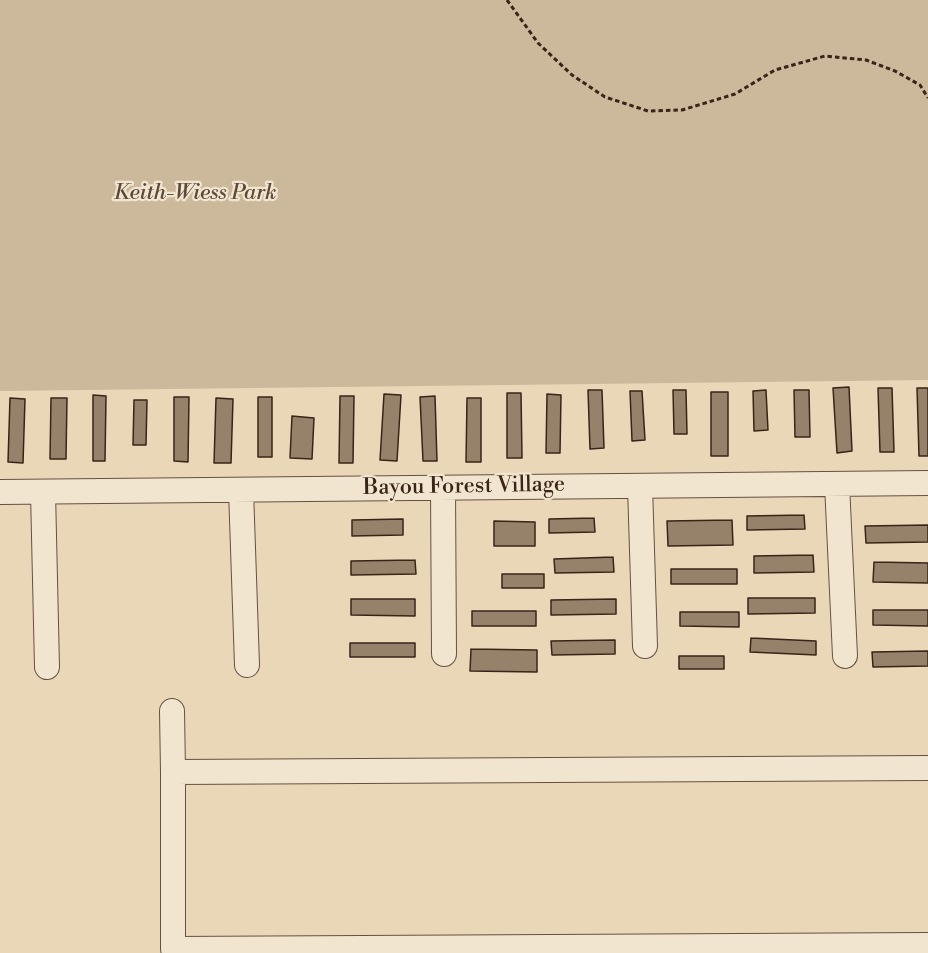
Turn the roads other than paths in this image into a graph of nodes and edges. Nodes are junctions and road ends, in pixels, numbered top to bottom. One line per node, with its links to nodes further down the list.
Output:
1 (837, 483): 2 (street, Bayou Forest Village); 3 (street, Bayou Forest Village); 10 (street)
2 (928, 483)
3 (640, 486): 4 (street, Bayou Forest Village); 8 (street)
4 (443, 488): 5 (street, Bayou Forest Village); 9 (street)
5 (241, 490): 7 (street, Bayou Forest Village); 11 (street)
6 (0, 492): 7 (street, Bayou Forest Village)
7 (43, 492): 12 (street)
8 (645, 646)
9 (444, 654)
10 (845, 656)
11 (247, 665)
12 (47, 667)
13 (172, 711): 15 (street)
14 (928, 768): 15 (street)
15 (173, 772): 17 (street)
16 (928, 945): 17 (street)
17 (173, 951)

